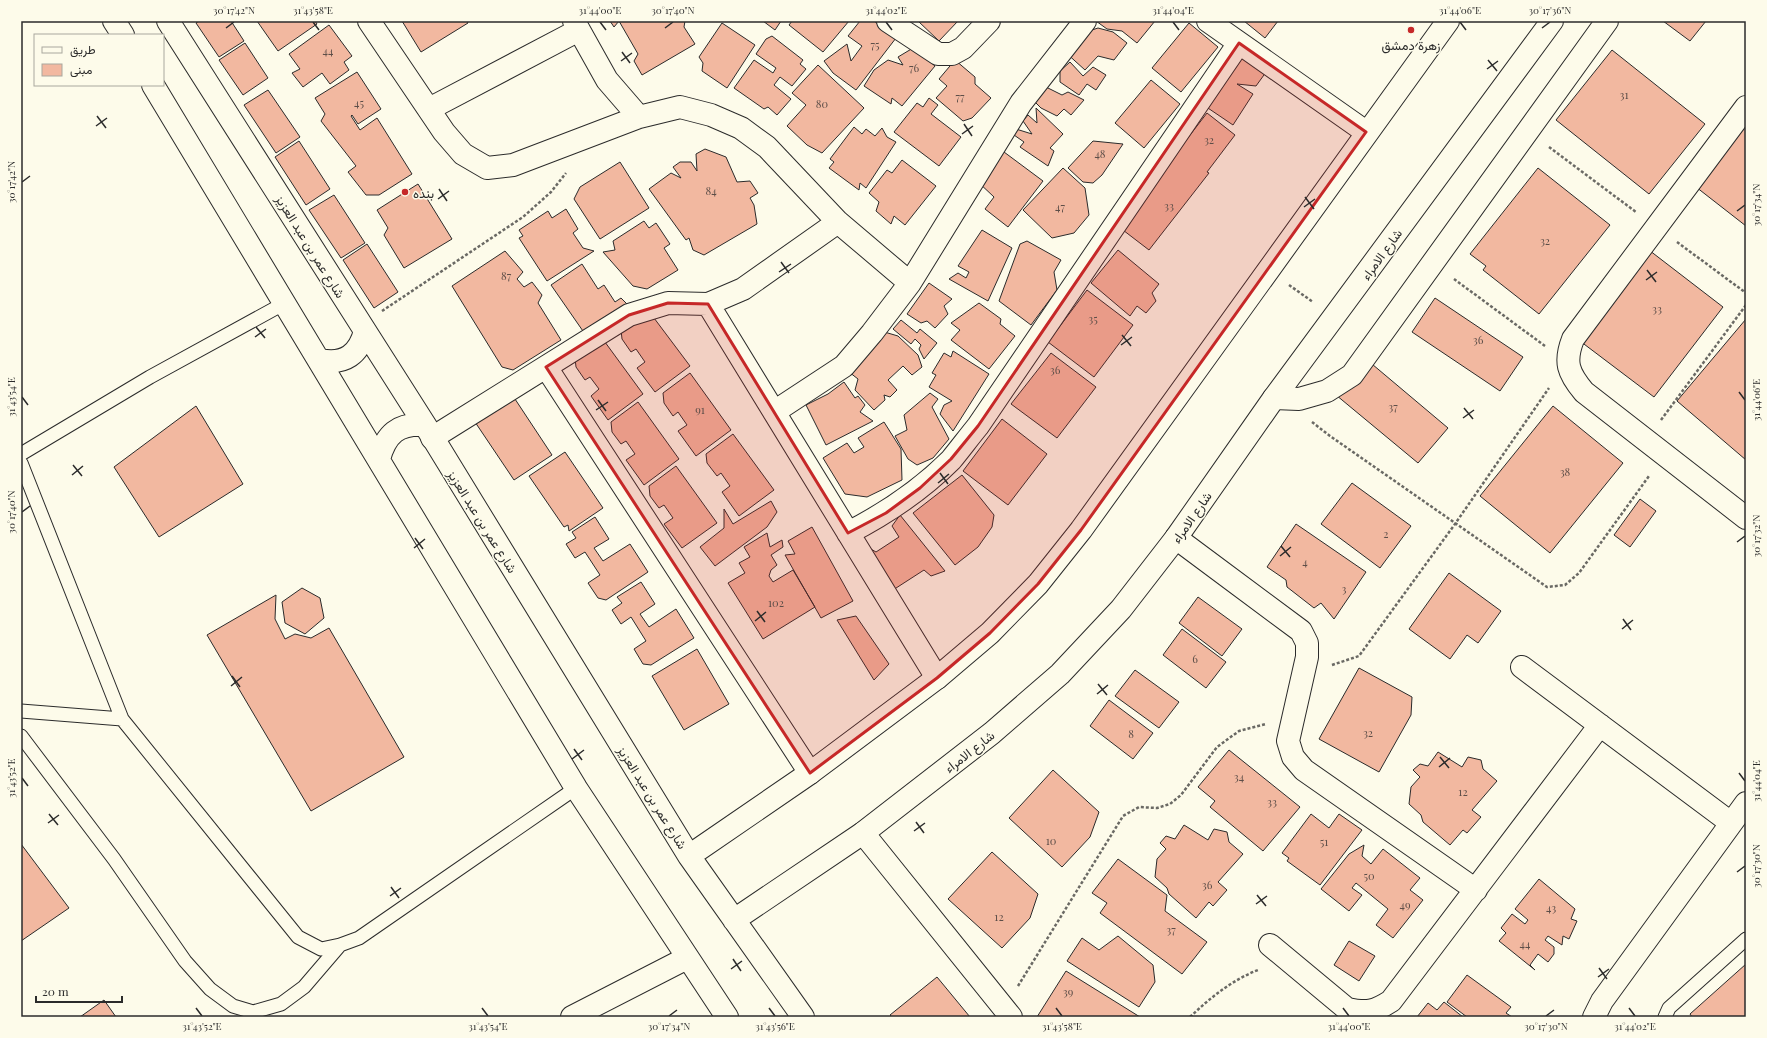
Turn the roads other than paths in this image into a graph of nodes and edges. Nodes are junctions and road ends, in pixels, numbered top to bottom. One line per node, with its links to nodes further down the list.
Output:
1 (114, 21): 12 (street)
2 (168, 21): 23 (street, شارع عمر بن عبد العزيز)
3 (369, 21): 16 (street)
4 (888, 21): 5 (street)
5 (990, 21)
6 (1086, 21): 20 (street)
7 (1208, 21): 13 (street)
8 (1448, 21): 18 (street)
9 (1552, 21): 26 (street, شارع الامراء)
10 (1607, 21): 26 (street)
11 (577, 25): 16 (street); 17 (street)
12 (122, 34)
13 (1239, 43): 18 (street); 33 (street)
14 (154, 86): 21 (street)
15 (1746, 107): 32 (street)
16 (429, 108): 17 (street)
17 (639, 117): 19 (street)
18 (1366, 132): 36 (street)
19 (838, 222): 20 (street); 22 (street)
20 (910, 282): 27 (street)
21 (285, 303): 24 (street); 29 (lane)
22 (708, 304): 25 (street); 27 (street)
23 (363, 328): 24 (street); 28 (street, شارع عمر بن عبد العزيز)
24 (320, 360): 30 (street)
25 (546, 367): 28 (street); 41 (street)
26 (1274, 398): 34 (street, شارع الامراء)
27 (774, 412): 33 (street)
28 (429, 431): 30 (street); 46 (street, شارع عمر بن عبد العزيز)
29 (21, 454)
30 (379, 459): 42 (street)
31 (21, 463): 38 (lane)
32 (1746, 518)
33 (848, 533): 36 (street)
34 (1176, 538): 45 (street, شارع الامراء); 47 (street)
35 (1522, 667): 39 (street)
36 (937, 678): 41 (street)
37 (21, 711): 38 (lane)
38 (122, 720): 51 (lane)
39 (1600, 725): 44 (street); 47 (street)
40 (21, 736): 51 (lane)
41 (810, 773): 46 (street)
42 (576, 788): 51 (lane); 52 (street)
43 (1746, 803): 44 (street)
44 (1732, 823): 58 (street)
45 (863, 833): 48 (street, شارع الامراء); 53 (street)
46 (689, 856): 48 (street, شارع عمر بن عبد العزيز)
47 (1476, 890): 50 (street)
48 (734, 920): 57 (street, شارع عمر بن عبد العزيز)
49 (1746, 939): 55 (lane)
50 (1270, 944)
51 (340, 945)
52 (687, 958): 54 (street); 56 (street)
53 (1008, 1013)
54 (718, 1014)
55 (1670, 1014)
56 (572, 1017)
57 (803, 1017)
58 (1594, 1017)

